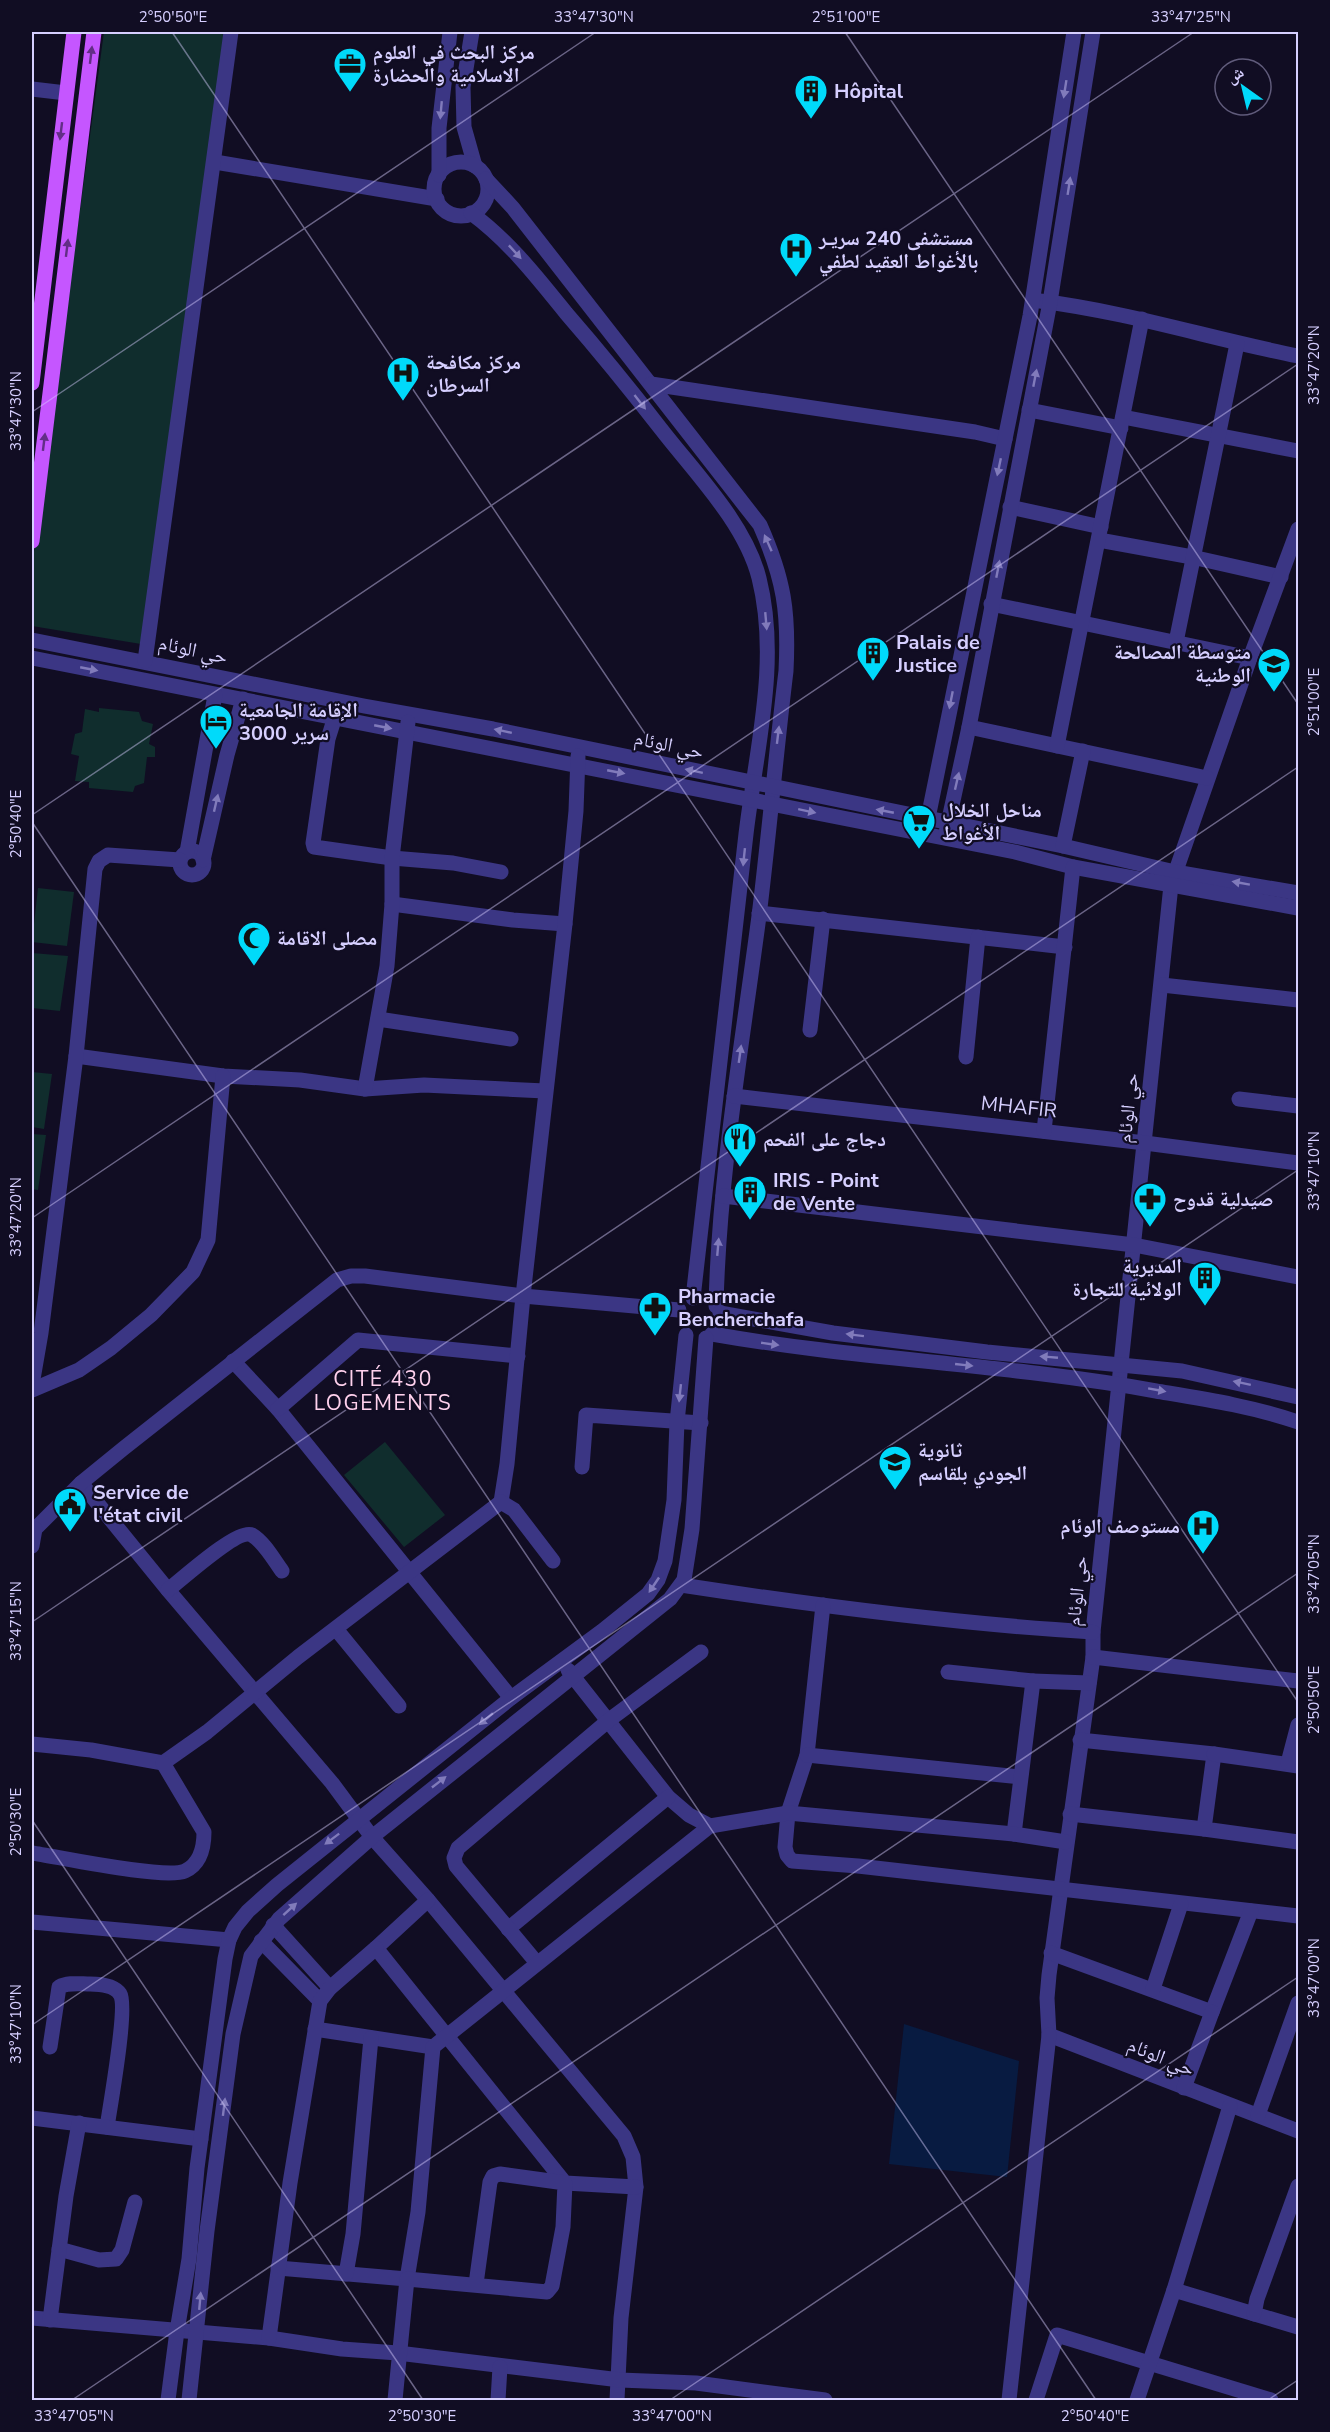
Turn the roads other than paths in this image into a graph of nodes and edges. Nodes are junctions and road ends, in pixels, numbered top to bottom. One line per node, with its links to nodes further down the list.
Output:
1 (74, 32): 9 (main road)
2 (94, 32): 31 (main road, one-way to 2)
3 (231, 32): 10 (street)
4 (450, 32): 12 (street, one-way to 12)
5 (472, 32): 11 (street)
6 (1074, 32): 16 (street, one-way to 16)
7 (1093, 32): 17 (street, one-way to 7)
8 (32, 89): 9 (street)
9 (66, 93): 21 (main road, one-way to 21)
10 (215, 162): 14 (street); 40 (street)
11 (476, 166): 12 (street); 13 (street)
12 (439, 175): 14 (street)
13 (486, 178): 15 (street); 22 (street)
14 (437, 199): 15 (street)
15 (471, 213): 53 (street, one-way to 53)
16 (1032, 300): 17 (street); 26 (street)
17 (1050, 302): 18 (street); 23 (street, one-way to 17)
18 (1142, 320): 19 (street); 24 (street)
19 (1237, 344): 20 (street); 25 (street)
20 (1299, 356)
21 (32, 383)
22 (651, 384): 26 (street); 54 (street, one-way to 22)
23 (1029, 410): 24 (street); 28 (street)
24 (1122, 423): 25 (street); 30 (street)
25 (1218, 434): 27 (street); 32 (street)
26 (1005, 439): 57 (street, one-way to 57)
27 (1299, 451)
28 (1010, 507): 30 (street); 34 (street, one-way to 28)
29 (1299, 529): 33 (street)
30 (1100, 533): 32 (street); 35 (street)
31 (32, 541)
32 (1192, 557): 33 (street); 37 (street)
33 (1281, 576): 39 (street)
34 (991, 604): 35 (street); 46 (street)
35 (1080, 622): 37 (street); 48 (street)
36 (32, 640): 40 (street, حي الوئام)
37 (1176, 642): 39 (street)
38 (32, 658): 41 (street, حي الوئام, one-way to 41)
39 (1250, 658): 52 (street)
40 (145, 661): 43 (street, حي الوئام)
41 (215, 695): 42 (street, حي الوئام); 61 (street)
42 (243, 699): 45 (street, حي الوئام); 61 (street, one-way to 42)
43 (340, 701): 44 (street, حي الوئام); 45 (street)
44 (410, 713): 47 (street); 49 (street, حي الوئام, one-way to 44)
45 (335, 717): 47 (street, حي الوئام, one-way to 47); 62 (street)
46 (969, 727): 48 (street); 58 (street, one-way to 46)
47 (407, 732): 51 (street, حي الوئام); 62 (street)
48 (1057, 746): 50 (street)
49 (579, 747): 51 (street); 53 (street, حي الوئام, one-way to 49)
50 (1083, 751): 52 (street); 60 (street)
51 (577, 764): 55 (street, حي الوئام, one-way to 55); 71 (street)
52 (1207, 778): 65 (street)
53 (753, 783): 54 (street, حي الوئام); 55 (street)
54 (772, 787): 56 (street); 57 (street, حي الوئام, one-way to 54)
55 (750, 799): 56 (street, حي الوئام); 94 (street, one-way to 94)
56 (770, 803): 59 (street, حي الوئام, one-way to 59); 69 (street)
57 (927, 819): 58 (street, حي الوئام); 59 (street)
58 (946, 831): 59 (street, حي الوئام); 60 (street, حي الوئام); 63 (street, حي الوئام)
59 (925, 835)
60 (1063, 846): 65 (street, حي الوئام)
61 (184, 856): 79 (street)
62 (392, 858): 64 (street); 67 (street)
63 (1073, 867): 65 (street, حي الوئام); 73 (street)
64 (501, 872)
65 (1173, 879): 66 (street, حي الوئام, one-way to 65); 68 (street, حي الوئام); 74 (street, حي الوئام)
66 (1299, 893)
67 (392, 904): 71 (street); 76 (street)
68 (1299, 908)
69 (759, 913): 70 (street); 84 (street, one-way to 69)
70 (823, 920): 72 (street); 77 (street)
71 (564, 924): 83 (street)
72 (978, 937): 73 (street); 80 (street)
73 (1065, 947): 87 (street)
74 (1162, 985): 75 (street); 88 (street, حي الوئام)
75 (1299, 1000)
76 (378, 1019): 78 (street); 82 (street)
77 (810, 1030)
78 (511, 1039)
79 (76, 1056): 81 (street); 103 (street)
80 (966, 1057)
81 (223, 1076): 82 (street); 104 (street)
82 (365, 1089): 83 (street)
83 (545, 1091): 93 (street)
84 (734, 1096): 87 (street, MHAFIR); 90 (street)
85 (1239, 1100): 86 (street)
86 (1299, 1106)
87 (1044, 1131): 88 (street, MHAFIR)
88 (1145, 1143): 89 (street, MHAFIR); 91 (street, حي الوئام)
89 (1299, 1163)
90 (723, 1196): 91 (street); 95 (street, one-way to 90)
91 (1134, 1245): 92 (street); 101 (street, حي الوئام)
92 (1299, 1277)
93 (523, 1296): 96 (street); 99 (street); 100 (street)
94 (693, 1298): 95 (street); 96 (street)
95 (718, 1309): 98 (street); 101 (street, one-way to 95)
96 (679, 1310): 97 (street)
97 (686, 1335): 98 (street); 107 (street, one-way to 107)
98 (709, 1336): 102 (street, one-way to 102); 109 (street)
99 (518, 1356): 106 (street); 112 (street)
100 (233, 1361): 106 (street); 111 (street)
101 (1122, 1364): 102 (street, حي الوئام); 105 (street, one-way to 101)
102 (1119, 1383): 108 (street, one-way to 108); 122 (street, حي الوئام)
103 (32, 1384)
104 (32, 1390)
105 (1299, 1397)
106 (278, 1408): 117 (street)
107 (677, 1422): 109 (street); 110 (street); 125 (street, one-way to 125)
108 (1299, 1422)
109 (701, 1423): 118 (street)
110 (582, 1467)
111 (81, 1484): 113 (street); 119 (street)
112 (501, 1502): 115 (street); 117 (street)
113 (33, 1529): 114 (street)
114 (32, 1546)
115 (553, 1561)
116 (282, 1571): 119 (street)
117 (411, 1572): 121 (street); 132 (street)
118 (681, 1585): 120 (street); 127 (street)
119 (168, 1590): 131 (street)
120 (823, 1605): 122 (street); 139 (street)
121 (336, 1629): 131 (street); 133 (street)
122 (1094, 1632): 124 (street, حي الوئام)
123 (701, 1652): 134 (street)
124 (1093, 1657): 129 (street); 130 (street, حي الوئام)
125 (561, 1661): 127 (street); 132 (street)
126 (948, 1672): 128 (street)
127 (573, 1677): 134 (street); 150 (street, one-way to 127)
128 (1033, 1681): 130 (street); 142 (street)
129 (1299, 1681)
130 (1089, 1683): 136 (street, حي الوئام)
131 (255, 1693): 140 (street); 146 (street)
132 (511, 1698): 146 (street, one-way to 146)
133 (399, 1706)
134 (609, 1720): 143 (street); 161 (street)
135 (1299, 1725): 141 (street)
136 (1080, 1740): 138 (street); 145 (street, حي الوئام)
137 (32, 1744): 140 (street)
138 (1214, 1754): 141 (street); 148 (street)
139 (807, 1755): 142 (street); 144 (street)
140 (163, 1763): 153 (street)
141 (1293, 1765)
142 (1020, 1777): 149 (street)
143 (668, 1797): 147 (street); 161 (street)
144 (789, 1813): 147 (street); 149 (street); 154 (street)
145 (1070, 1814): 148 (street); 151 (street, حي الوئام)
146 (360, 1818): 150 (street); 162 (street, one-way to 162)
147 (710, 1826): 166 (street)
148 (1204, 1829): 152 (street)
149 (1014, 1834): 151 (street)
150 (372, 1837): 155 (street); 160 (street, one-way to 150)
151 (1066, 1842): 154 (street, حي الوئام)
152 (1299, 1842)
153 (32, 1853)
154 (1060, 1888): 156 (street); 165 (street, حي الوئام)
155 (428, 1900): 164 (street); 169 (street)
156 (1181, 1904): 157 (street); 168 (street)
157 (1251, 1911): 158 (street); 172 (street)
158 (1299, 1916)
159 (32, 1922): 162 (street)
160 (273, 1926): 163 (street); 167 (street)
161 (508, 1929): 166 (street)
162 (229, 1940): 187 (street)
163 (261, 1941): 170 (street); 203 (street, one-way to 163)
164 (376, 1948): 167 (street); 176 (street)
165 (1052, 1953): 168 (street); 175 (street, حي الوئام)
166 (537, 1963): 169 (street)
167 (330, 1988): 170 (street)
168 (1153, 1989): 172 (street)
169 (504, 1991): 176 (street); 190 (street)
170 (320, 2001): 173 (street)
171 (1299, 2003): 174 (street)
172 (1212, 2012): 180 (street)
173 (315, 2029): 177 (street); 193 (street)
174 (1294, 2030): 182 (street)
175 (1049, 2035): 180 (street, حي الوئام); 215 (street)
176 (446, 2036): 179 (street); 188 (street)
177 (371, 2038): 179 (street); 194 (street)
178 (50, 2047): 185 (street)
179 (433, 2047): 195 (street)
180 (1184, 2088): 181 (street, حي الوئام)
181 (1230, 2106): 182 (street, حي الوئام); 197 (street)
182 (1258, 2115): 186 (street, حي الوئام)
183 (32, 2118): 184 (street)
184 (79, 2123): 185 (street); 192 (street)
185 (108, 2127): 187 (street)
186 (1299, 2131)
187 (201, 2139): 202 (street)
188 (566, 2183): 190 (street); 196 (street); 196 (street)
189 (1299, 2186): 198 (street)
190 (636, 2187): 208 (street)
191 (135, 2202): 192 (street)
192 (59, 2249): 200 (street)
193 (278, 2268): 194 (street); 204 (street)
194 (346, 2274): 195 (street)
195 (407, 2279): 196 (street); 205 (street)
196 (476, 2284)
197 (1174, 2290): 198 (street); 206 (street)
198 (1254, 2314): 201 (street)
199 (32, 2318): 200 (street)
200 (50, 2320): 202 (street)
201 (1299, 2328)
202 (177, 2331): 203 (street); 209 (street)
203 (197, 2332): 204 (street); 210 (street)
204 (269, 2338): 205 (street)
205 (398, 2353): 207 (street); 211 (street)
206 (1150, 2364): 216 (street); 217 (street); 218 (street)
207 (500, 2367): 208 (street); 212 (street)
208 (620, 2380): 213 (street); 214 (street)
209 (168, 2400)
210 (189, 2400)
211 (395, 2400)
212 (498, 2400)
213 (617, 2400)
214 (816, 2400)
215 (1010, 2400)
216 (1036, 2400)
217 (1137, 2400)
218 (1271, 2400)

